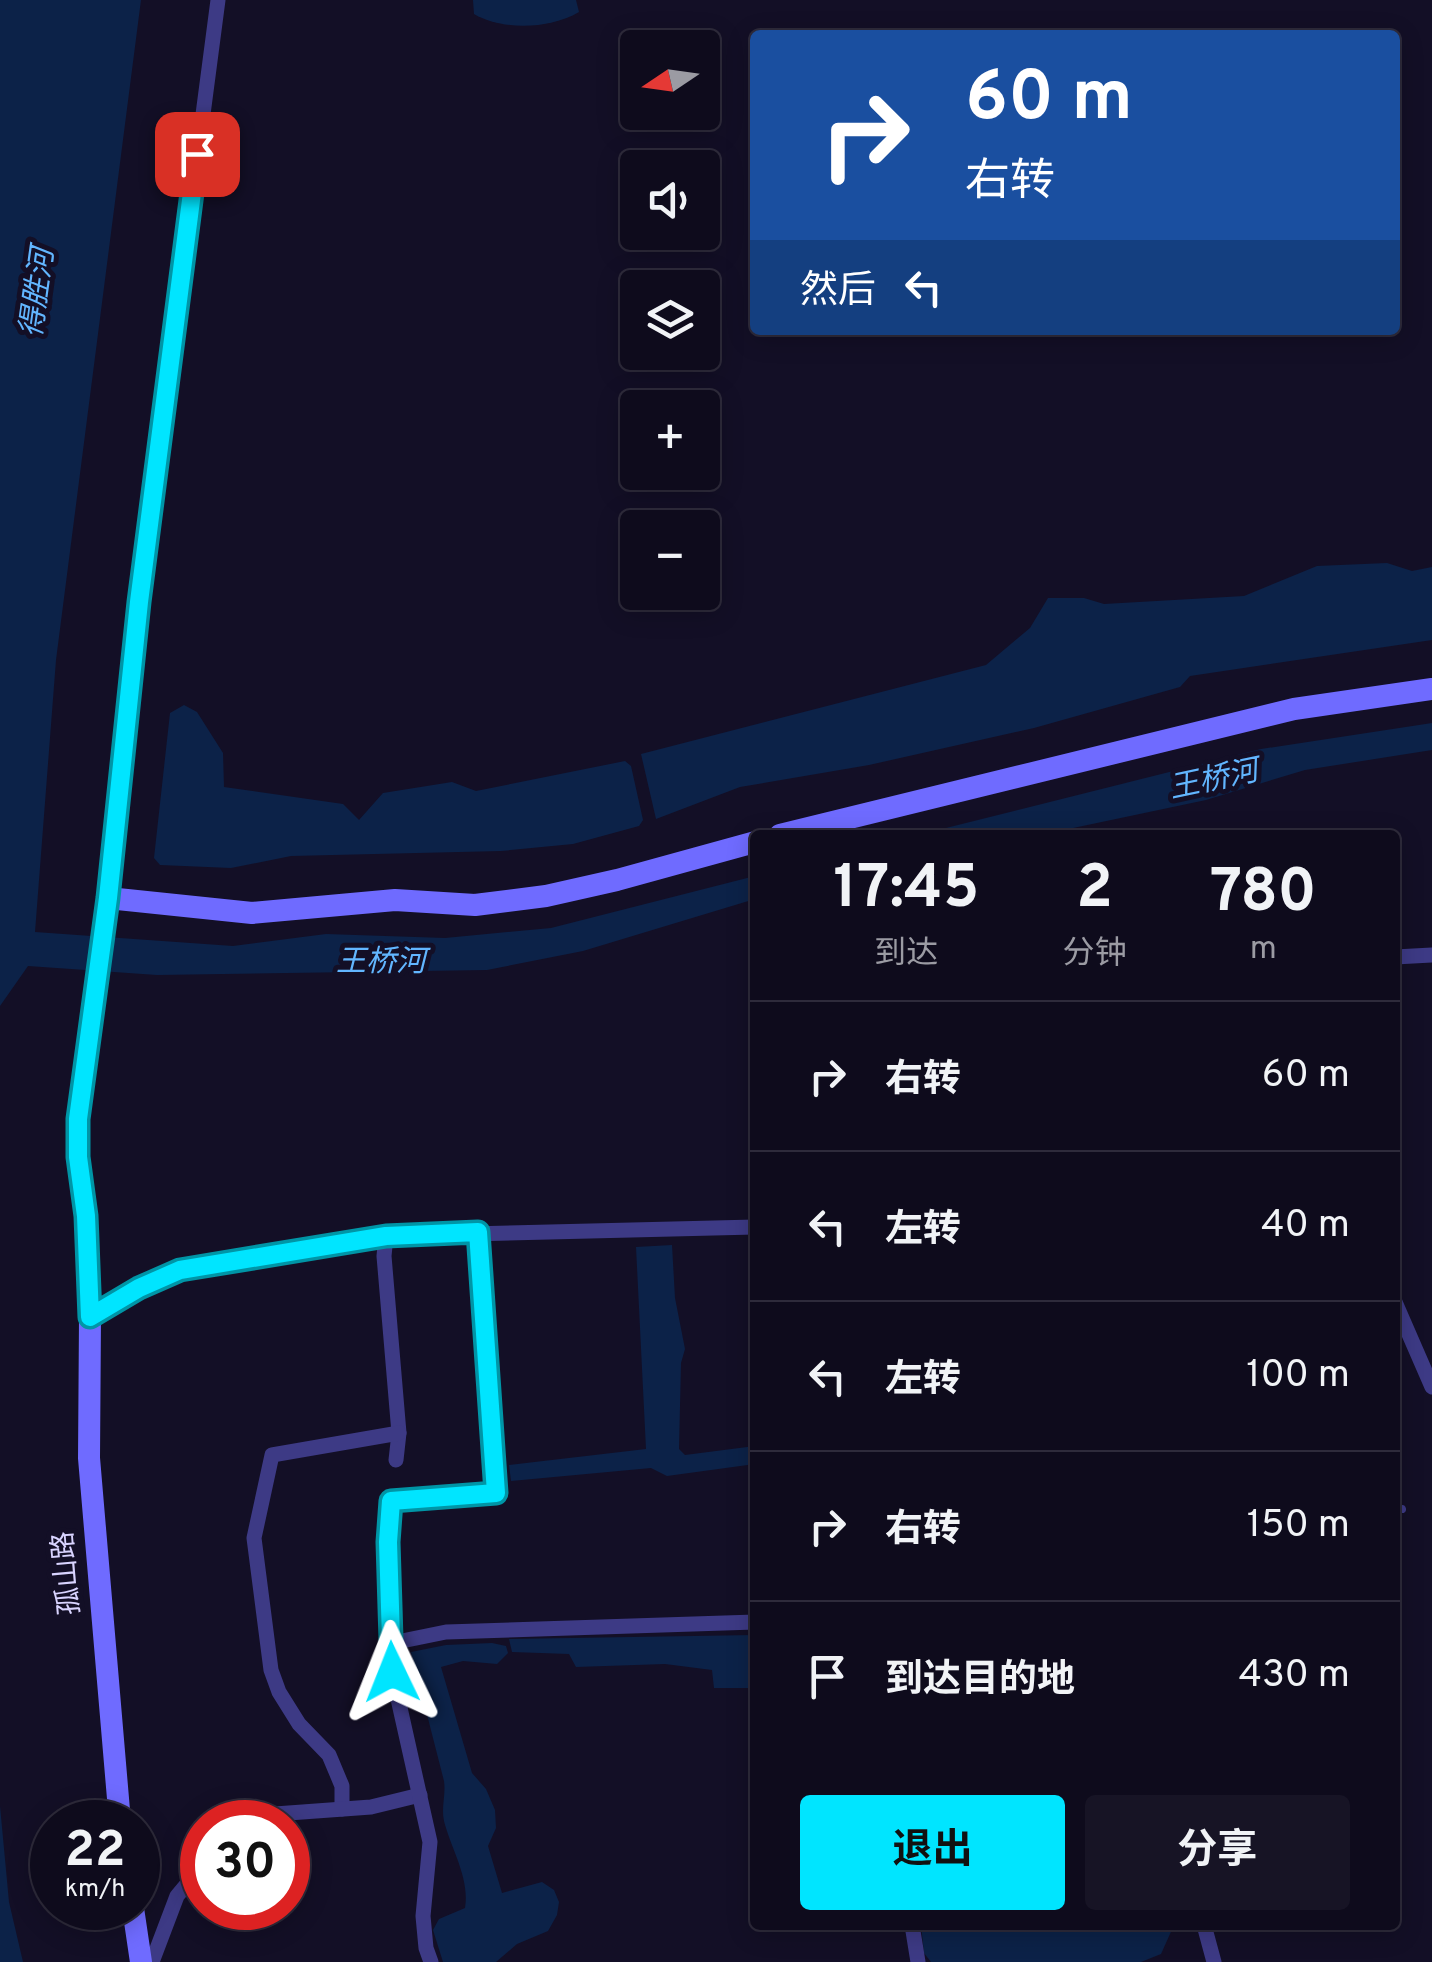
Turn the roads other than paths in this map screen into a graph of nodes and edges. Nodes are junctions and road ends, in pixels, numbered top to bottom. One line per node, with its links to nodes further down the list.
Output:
1 (218, 0): 5 (street)
2 (1432, 689): 3 (street)
3 (800, 830)
4 (750, 843): 5 (street)
5 (108, 898): 12 (street)
6 (1432, 955): 7 (street)
7 (1400, 958)
8 (750, 1227): 9 (street)
9 (478, 1232): 10 (street); 17 (street)
10 (386, 1236): 12 (street); 14 (street)
11 (1400, 1313): 13 (street)
12 (90, 1317): 19 (street, 孤山路)
13 (1432, 1386)
14 (398, 1433): 15 (street); 20 (street)
15 (396, 1460)
16 (750, 1622): 17 (street)
17 (392, 1643): 18 (street)
18 (420, 1795): 20 (street); 28 (street)
19 (118, 1800)
20 (342, 1809): 21 (street)
21 (310, 1811)
22 (180, 1892): 27 (street)
23 (136, 1930): 26 (street)
24 (913, 1930): 29 (street)
25 (1205, 1930): 30 (street)
26 (141, 1962)
27 (152, 1962)
28 (432, 1962)
29 (918, 1962)
30 (1214, 1962)

